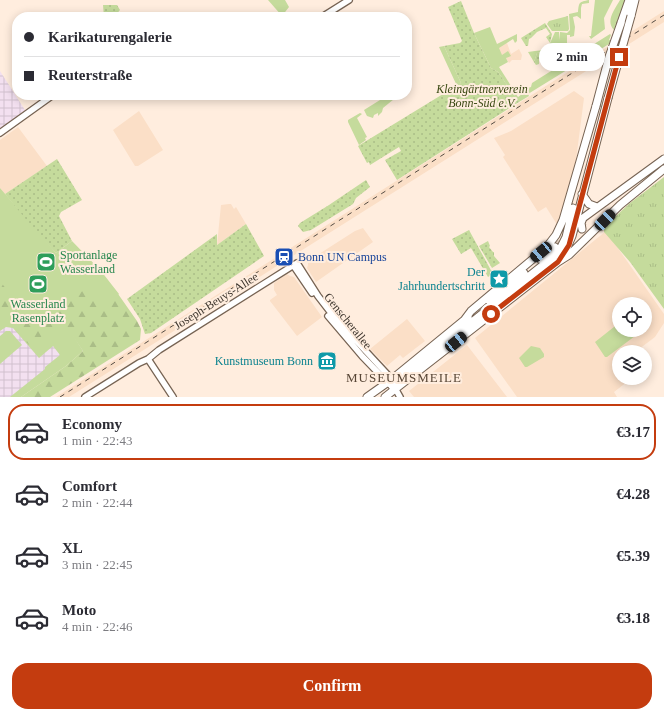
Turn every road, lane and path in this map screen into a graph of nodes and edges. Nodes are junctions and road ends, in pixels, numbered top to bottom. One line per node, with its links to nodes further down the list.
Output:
1 (349, 0): 4 (street)
2 (629, 0): 10 (main road, bridge)
3 (635, 0): 11 (main road, bridge)
4 (330, 12)
5 (45, 100): 6 (street)
6 (0, 133)
7 (664, 159): 12 (main road)
8 (664, 163): 14 (main road)
9 (664, 169): 17 (main road)
10 (571, 192): 13 (main road); 18 (main road)
11 (582, 194): 12 (main road); 15 (main road)
12 (597, 207): 16 (main road)
13 (572, 208): 15 (main road); 23 (main road)
14 (587, 220)
15 (576, 222): 16 (main road); 19 (main road)
16 (582, 229): 17 (main road)
17 (595, 229): 19 (main road)
18 (554, 243): 21 (main road); 22 (main road)
19 (558, 262): 23 (main road)
20 (295, 264): 24 (street, Joseph-Beuys-Allee); 25 (street, Genscherallee)
21 (497, 296): 22 (main road); 23 (main road)
22 (464, 319): 25 (main road)
23 (462, 332): 25 (main road)
24 (148, 358): 26 (street, Joseph-Beuys-Allee); 27 (street)
25 (392, 384): 28 (main road); 29 (main road); 30 (street, Genscherallee)
26 (85, 397)
27 (173, 397)
28 (367, 397)
29 (385, 397)
30 (400, 397)

